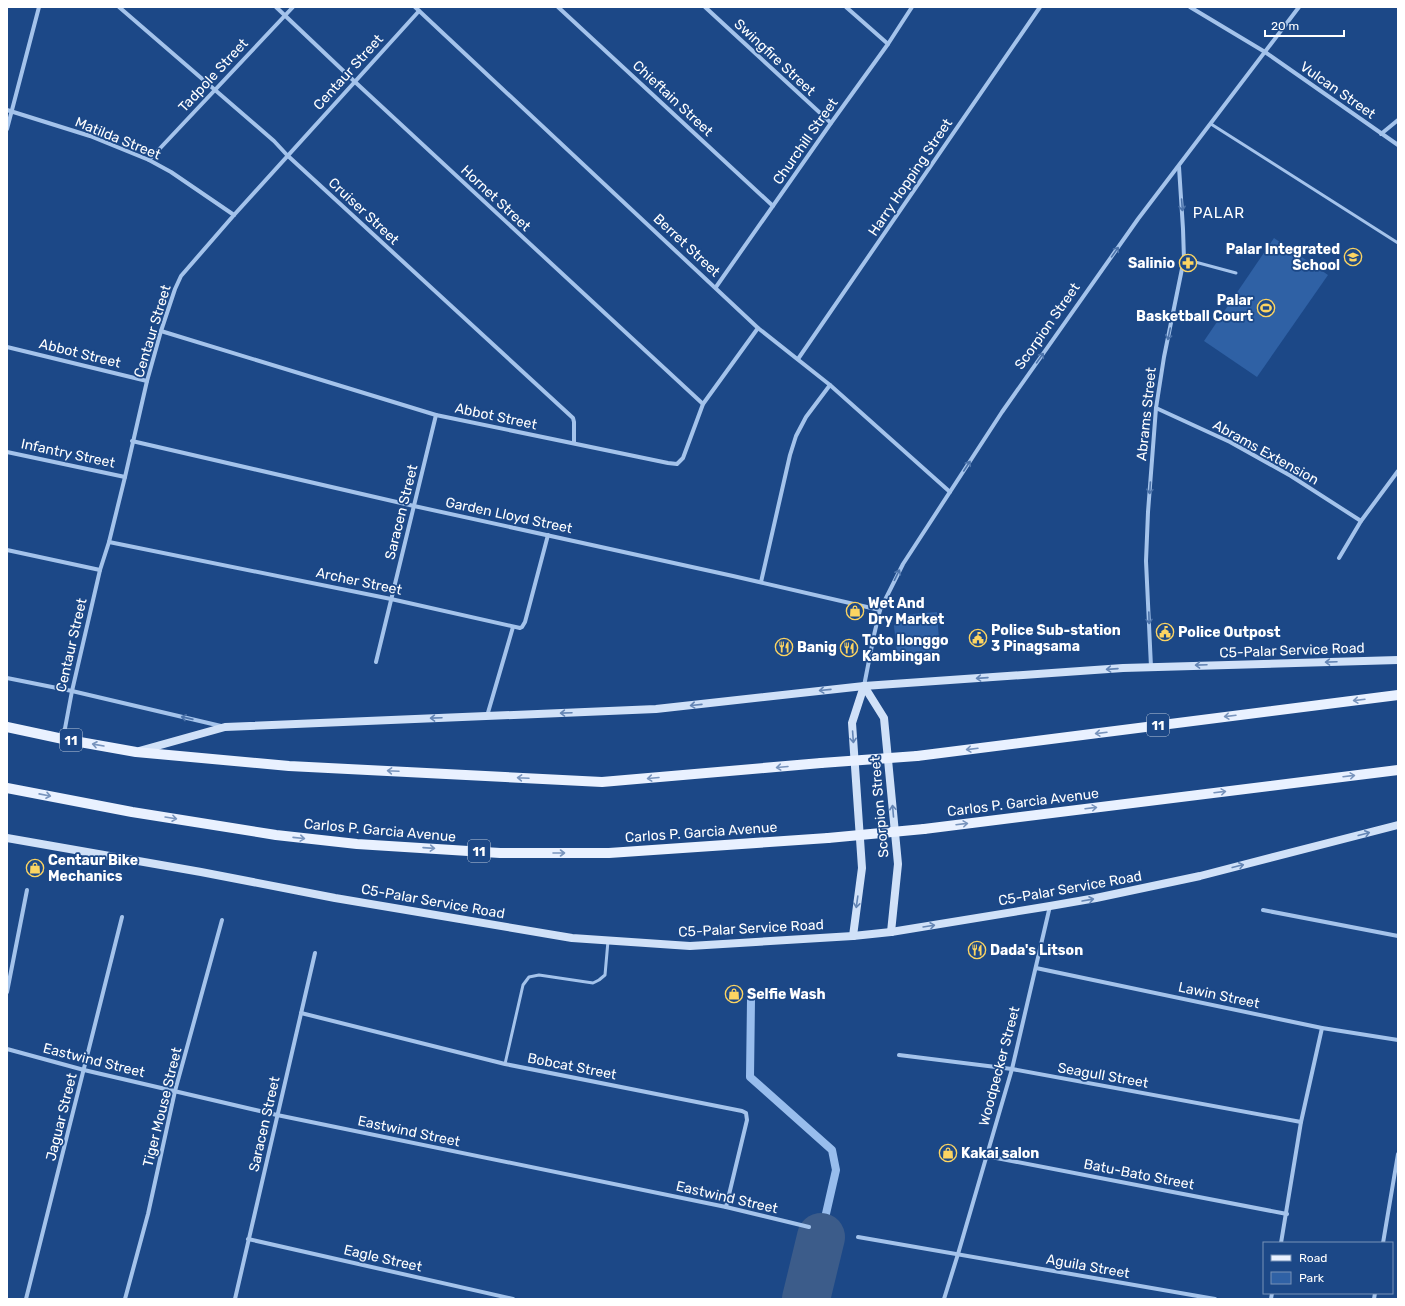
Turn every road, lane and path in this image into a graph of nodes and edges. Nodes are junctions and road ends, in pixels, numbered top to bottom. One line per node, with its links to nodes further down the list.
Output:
1 (39, 7): 19 (street)
2 (119, 7): 18 (street, Cruiser Street)
3 (276, 7): 14 (street, Hornet Street)
4 (293, 7): 14 (street, Tadpole Street)
5 (415, 7): 13 (street, Berret Street)
6 (558, 7): 29 (street, Chieftain Street)
7 (705, 7): 21 (street, Swingfire Street)
8 (846, 7): 15 (street)
9 (912, 7): 15 (street, Churchill Street)
10 (1040, 7): 38 (street, Harry Hopping Street)
11 (1190, 7): 16 (street, Vulcan Street)
12 (1298, 7): 16 (street, Scorpion Street)
13 (419, 11): 17 (street, Centaur Street); 34 (street, Berret Street)
14 (285, 15): 17 (street, Hornet Street); 18 (street, Tadpole Street)
15 (888, 44): 21 (street, Churchill Street)
16 (1265, 52): 22 (street, Scorpion Street); 24 (street, Vulcan Street)
17 (354, 82): 26 (street, Centaur Street); 41 (street, Hornet Street)
18 (214, 90): 26 (street, Cruiser Street); 27 (street, Tadpole Street)
19 (9, 110): 23 (street); 27 (street, Matilda Street)
20 (1398, 120): 24 (street)
21 (831, 123): 29 (street, Churchill Street)
22 (1211, 124): 28 (street, Scorpion Street); 31 (lane)
23 (7, 129)
24 (1381, 134): 25 (street, Vulcan Street)
25 (1398, 145)
26 (287, 156): 30 (street, Centaur Street); 45 (street, Cruiser Street)
27 (149, 160): 30 (street, Matilda Street)
28 (1178, 166): 32 (street, Abrams Street, one-way to 32); 49 (street, Scorpion Street, one-way to 28)
29 (773, 206): 34 (street, Churchill Street)
30 (234, 215): 36 (street, Centaur Street)
31 (1398, 243)
32 (1184, 259): 33 (lane); 42 (street, Abrams Street, one-way to 42)
33 (1236, 273)
34 (716, 287): 35 (street, Berret Street)
35 (758, 328): 38 (street, Berret Street); 41 (street, Abbot Street)
36 (161, 331): 39 (street, Centaur Street); 43 (street, Abbot Street)
37 (7, 347): 39 (street, Abbot Street)
38 (798, 359): 40 (street, Berret Street)
39 (147, 380): 44 (street, Centaur Street)
40 (830, 384): 49 (street, Berret Street); 57 (street)
41 (703, 404): 45 (street, Abbot Street)
42 (1156, 408): 51 (street, Abrams Extension); 63 (street, Abrams Street, one-way to 63)
43 (436, 415): 45 (street, Abbot Street); 50 (street, Saracen Street)
44 (132, 441): 48 (street, Centaur Street); 50 (street, Garden Lloyd Street)
45 (574, 443)
46 (7, 452): 48 (street, Infantry Street)
47 (1398, 471): 51 (street)
48 (125, 477): 53 (street, Centaur Street)
49 (950, 492): 59 (street, Scorpion Street, one-way to 49)
50 (414, 506): 52 (street, Garden Lloyd Street); 58 (street, Saracen Street)
51 (1362, 521): 55 (street)
52 (548, 535): 57 (street, Garden Lloyd Street); 60 (street)
53 (109, 542): 56 (street, Centaur Street); 58 (street, Archer Street)
54 (7, 550): 56 (street)
55 (1339, 558)
56 (100, 570): 66 (street, Centaur Street)
57 (761, 582): 59 (street, Garden Lloyd Street)
58 (391, 599): 60 (street, Archer Street); 62 (street, Saracen Street)
59 (880, 610): 65 (street, Scorpion Street)
60 (513, 627): 68 (street)
61 (1398, 660): 63 (street, C5-Palar Service Road, one-way to 63)
62 (376, 662)
63 (1151, 667): 65 (street, C5-Palar Service Road, one-way to 65)
64 (7, 678): 66 (street)
65 (864, 686): 68 (street, C5-Palar Service Road, one-way to 68); 82 (street, Scorpion Street, one-way to 65); 83 (street, Scorpion Street, one-way to 83)
66 (72, 691): 70 (street, one-way to 66); 71 (street, Centaur Street)
67 (1398, 695): 72 (main road, 11, one-way to 72, bridge)
68 (487, 716): 70 (street, C5-Palar Service Road, one-way to 70)
69 (7, 727): 71 (main road, 11)
70 (224, 727): 72 (street, C5-Palar Service Road)
71 (63, 739): 72 (main road, 11, one-way to 71)
72 (136, 752)
73 (1398, 770): 74 (main road, Carlos P. Garcia Avenue / 11, one-way to 73, bridge)
74 (7, 788)
75 (1398, 825): 78 (street, C5-Palar Service Road, one-way to 75)
76 (7, 838): 85 (street, C5-Palar Service Road)
77 (27, 890): 88 (street)
78 (1050, 906): 82 (street, C5-Palar Service Road, one-way to 78); 87 (street, Woodpecker Street)
79 (1263, 910): 84 (street)
80 (122, 917): 96 (street, Jaguar Street)
81 (222, 920): 97 (street, Tiger Mouse Street)
82 (891, 932): 83 (street, C5-Palar Service Road)
83 (853, 936): 85 (street, C5-Palar Service Road)
84 (1398, 936)
85 (608, 940): 94 (lane)
86 (315, 953): 89 (street, Saracen Street)
87 (1036, 968): 90 (street, Lawin Street); 95 (street, Woodpecker Street)
88 (7, 992)
89 (301, 1013): 94 (street, Bobcat Street); 98 (street, Saracen Street)
90 (1322, 1028): 91 (street, Lawin Street); 99 (street)
91 (1398, 1040)
92 (7, 1049): 96 (street, Eastwind Street)
93 (899, 1055): 95 (street, Seagull Street)
94 (506, 1064): 102 (street, Bobcat Street)
95 (1012, 1069): 99 (street, Seagull Street); 101 (street, Woodpecker Street)
96 (84, 1070): 97 (street, Eastwind Street); 110 (street, Jaguar Street)
97 (175, 1091): 98 (street, Eastwind Street); 111 (street, Tiger Mouse Street)
98 (277, 1115): 102 (street, Eastwind Street); 106 (street, Saracen Street)
99 (1301, 1122): 103 (street)
100 (1398, 1154): 108 (street)
101 (986, 1156): 103 (street, Batu-Bato Street); 109 (street, Woodpecker Street)
102 (726, 1206): 104 (street, Eastwind Street)
103 (1287, 1214): 107 (street)
104 (809, 1227)
105 (858, 1237): 109 (street)
106 (248, 1239): 112 (street, Saracen Street); 113 (street, Eagle Street)
107 (1281, 1242)
108 (1384, 1242)
109 (958, 1254): 114 (street, Woodpecker Street); 115 (street, Aguila Street)
110 (26, 1299)
111 (125, 1299)
112 (235, 1299)
113 (513, 1299)
114 (944, 1299)
115 (1214, 1299)

